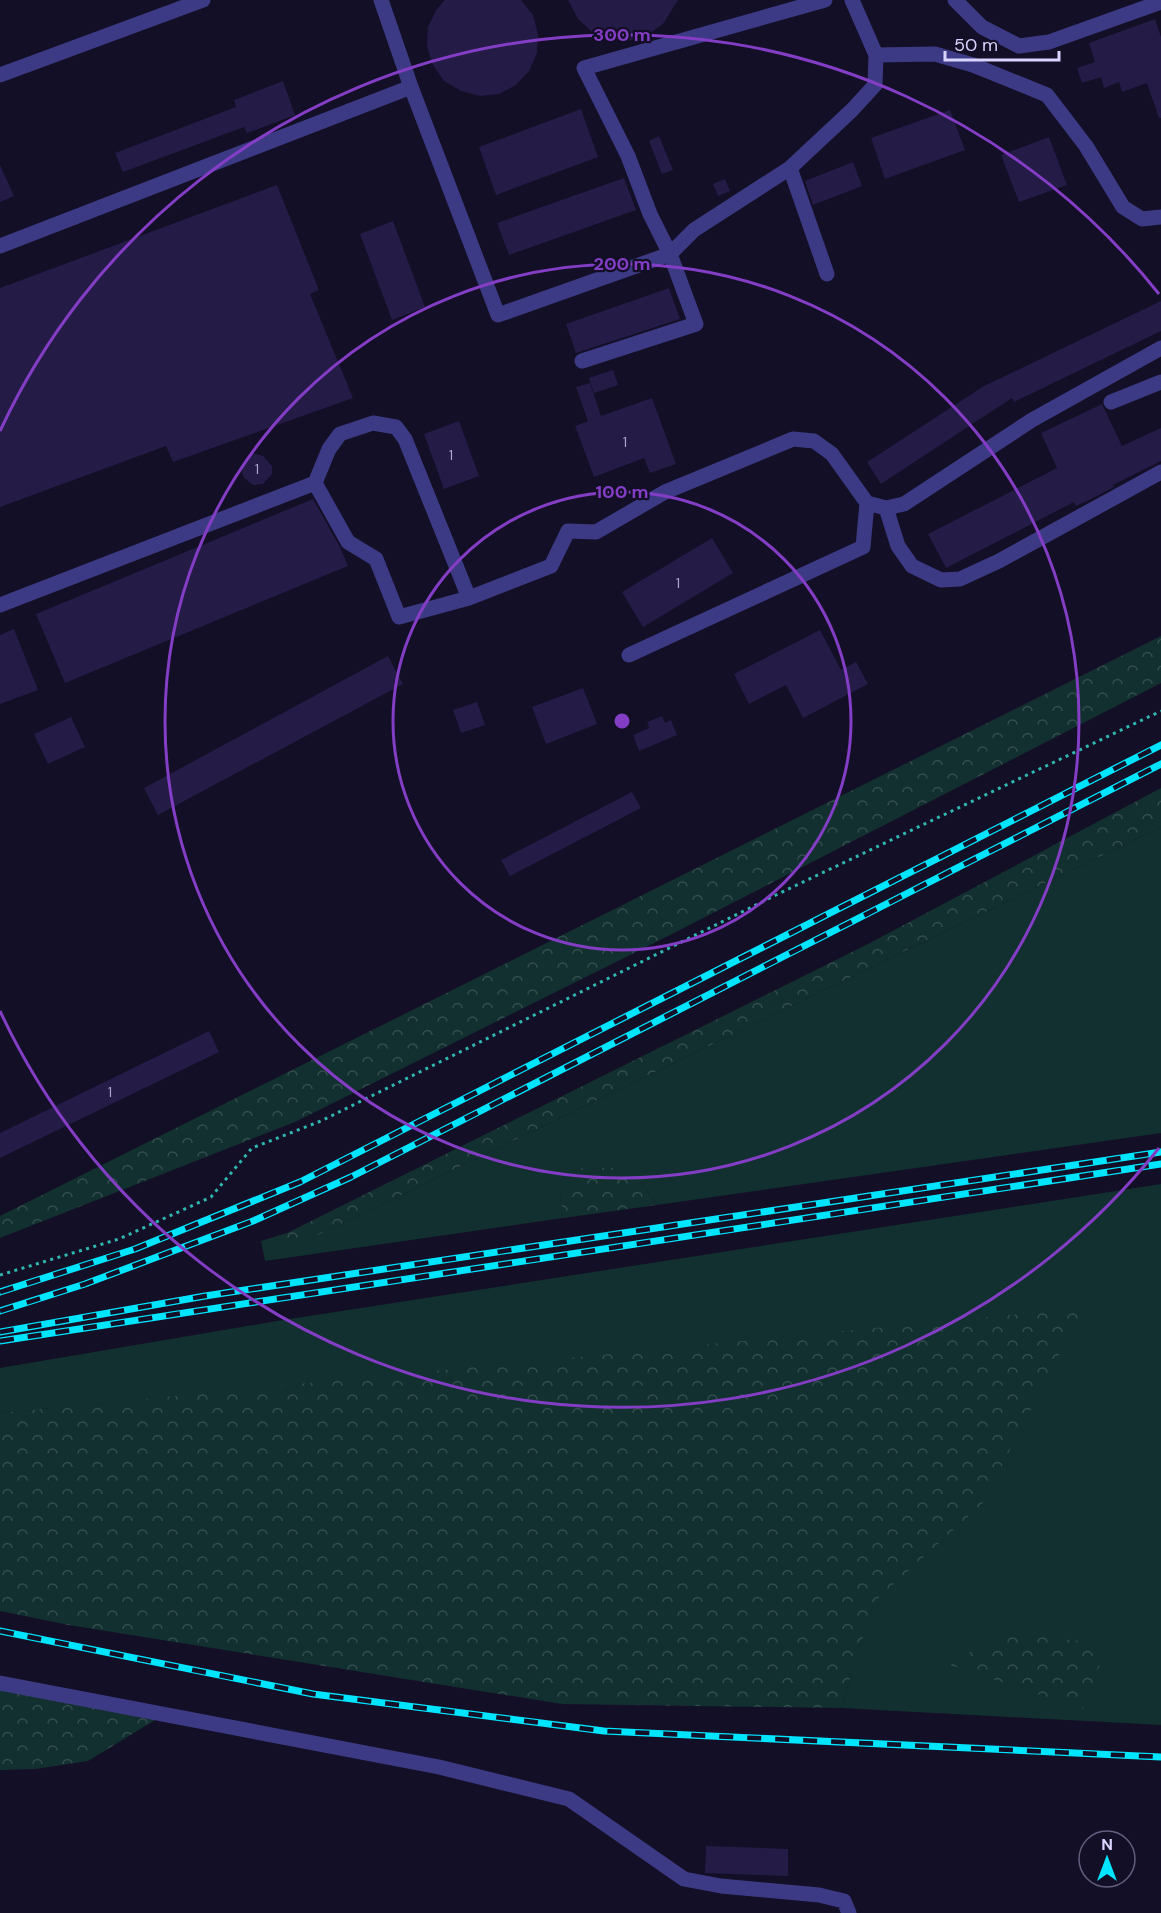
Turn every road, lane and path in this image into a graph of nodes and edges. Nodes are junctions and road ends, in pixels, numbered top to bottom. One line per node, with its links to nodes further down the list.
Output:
1 (203, 0): 8 (lane)
2 (381, 0): 9 (lane)
3 (825, 0): 13 (lane)
4 (852, 0): 7 (lane)
5 (956, 0): 6 (lane)
6 (1161, 2)
7 (876, 55): 10 (lane); 11 (lane)
8 (0, 75)
9 (411, 87): 12 (lane); 13 (lane)
10 (790, 168): 13 (lane); 14 (lane)
11 (1161, 217)
12 (0, 246)
13 (670, 254): 16 (lane)
14 (827, 274)
15 (1161, 348): 22 (lane)
16 (582, 361)
17 (1161, 382): 18 (lane)
18 (1111, 402)
19 (1161, 472): 22 (lane)
20 (315, 483): 23 (lane); 23 (lane); 24 (lane)
21 (867, 503): 22 (lane); 23 (lane); 25 (lane)
22 (886, 508)
23 (469, 598)
24 (0, 605)
25 (628, 655)
26 (1161, 711): 27 (path)
27 (0, 1275)
28 (0, 1683): 29 (lane)
29 (849, 1913)

